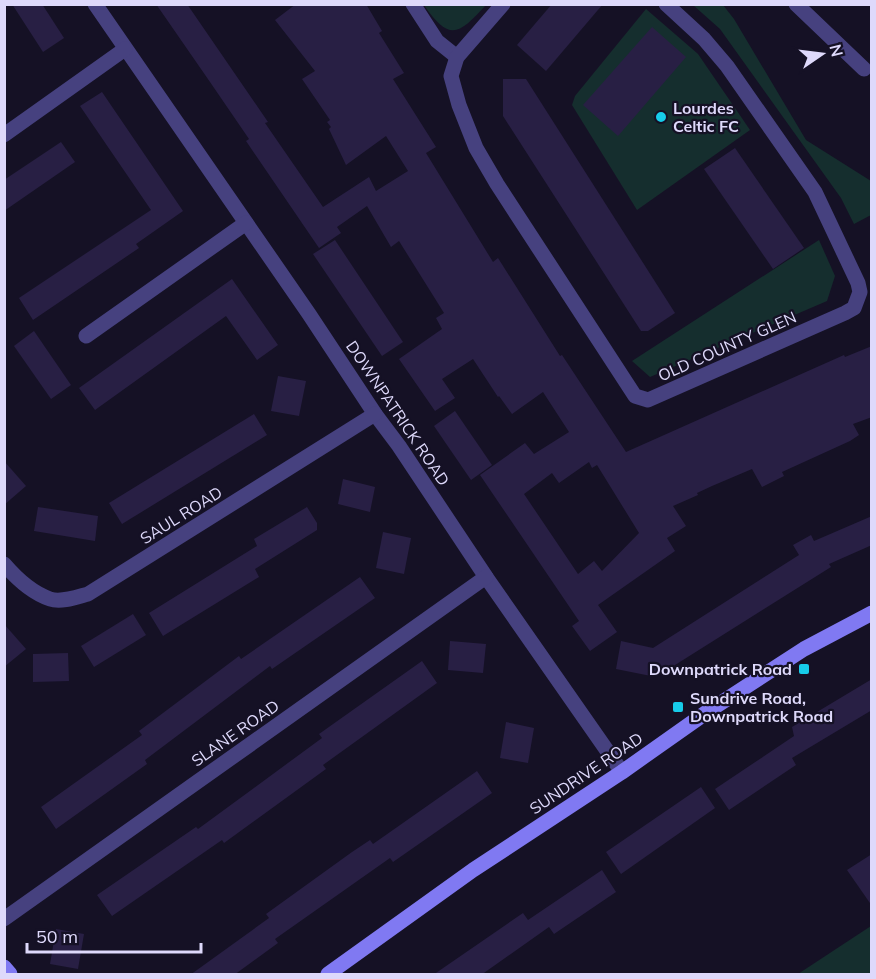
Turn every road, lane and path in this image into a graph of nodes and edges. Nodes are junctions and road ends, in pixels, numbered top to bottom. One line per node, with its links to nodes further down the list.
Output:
1 (95, 4): 6 (street, DOWNPATRICK ROAD)
2 (412, 4): 7 (street)
3 (503, 4): 7 (street)
4 (666, 4): 7 (street, OLD COUNTY GLEN)
5 (796, 4): 8 (street)
6 (125, 49): 9 (street); 10 (street, DOWNPATRICK ROAD)
7 (457, 57)
8 (864, 69)
9 (4, 135)
10 (246, 223): 11 (street); 12 (street, DOWNPATRICK ROAD)
11 (86, 336)
12 (375, 414): 13 (street, SAUL ROAD); 14 (street, DOWNPATRICK ROAD)
13 (4, 564)
14 (486, 577): 16 (street, DOWNPATRICK ROAD); 17 (street, SLANE ROAD)
15 (872, 613): 16 (street, SUNDRIVE ROAD)
16 (622, 772): 20 (street, SUNDRIVE ROAD)
17 (4, 919)
18 (4, 967): 19 (street)
19 (10, 975)
20 (328, 975)

